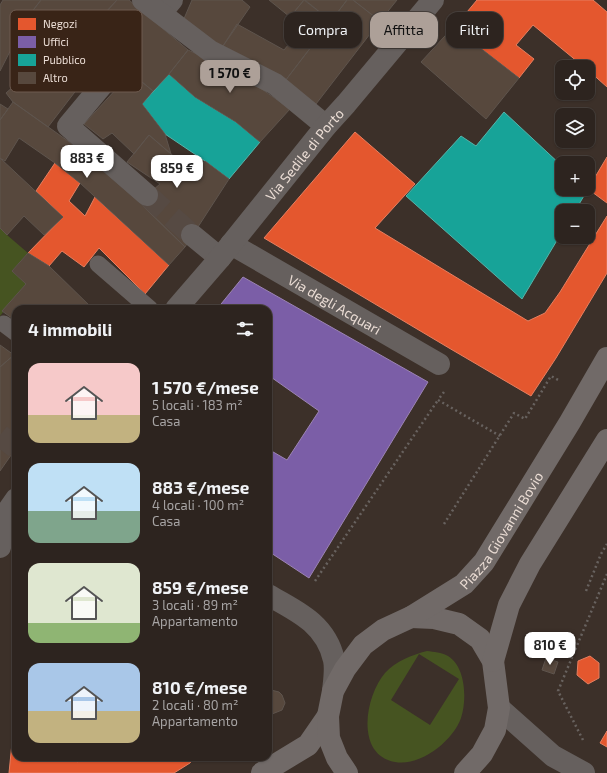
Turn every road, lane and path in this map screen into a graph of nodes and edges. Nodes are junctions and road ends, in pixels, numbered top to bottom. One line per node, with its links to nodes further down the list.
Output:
1 (143, 0): 3 (street)
2 (433, 0): 5 (street, Via Sedile di Porto)
3 (167, 7): 5 (street)
4 (96, 92): 6 (street)
5 (326, 126): 8 (street, Via Sedile di Porto)
6 (147, 195)
7 (192, 235): 8 (street, Via degli Acquari)
8 (226, 251): 11 (street, Via Sedile di Porto); 13 (street, Via degli Acquari)
9 (98, 264): 10 (lane)
10 (145, 305)
11 (179, 305)
12 (607, 358): 26 (main road, Piazza Giovanni Bovio)
13 (439, 364): 15 (path)
14 (566, 385): 16 (path)
15 (438, 400): 16 (path); 23 (path)
16 (500, 436): 19 (path)
17 (606, 442): 29 (main road, Piazza Giovanni Bovio)
18 (8, 510): 21 (street)
19 (444, 524)
20 (607, 544): 24 (path)
21 (0, 547)
22 (607, 574): 27 (path)
23 (315, 581)
24 (586, 592)
25 (272, 597): 30 (street)
26 (411, 617): 29 (main road, Piazza Giovanni Bovio); 30 (main road, Piazza Giovanni Bovio)
27 (578, 644): 28 (path); 33 (path)
28 (552, 660)
29 (493, 661): 31 (main road, Piazza Giovanni Bovio)
30 (333, 691): 32 (main road, Piazza Giovanni Bovio)
31 (499, 708): 36 (main road, Piazza Giovanni Bovio); 37 (street)
32 (328, 716): 34 (main road, Piazza Giovanni Bovio); 35 (main road, Piazza Giovanni Bovio)
33 (585, 742)
34 (262, 773)
35 (346, 773)
36 (465, 773)
37 (584, 773)

